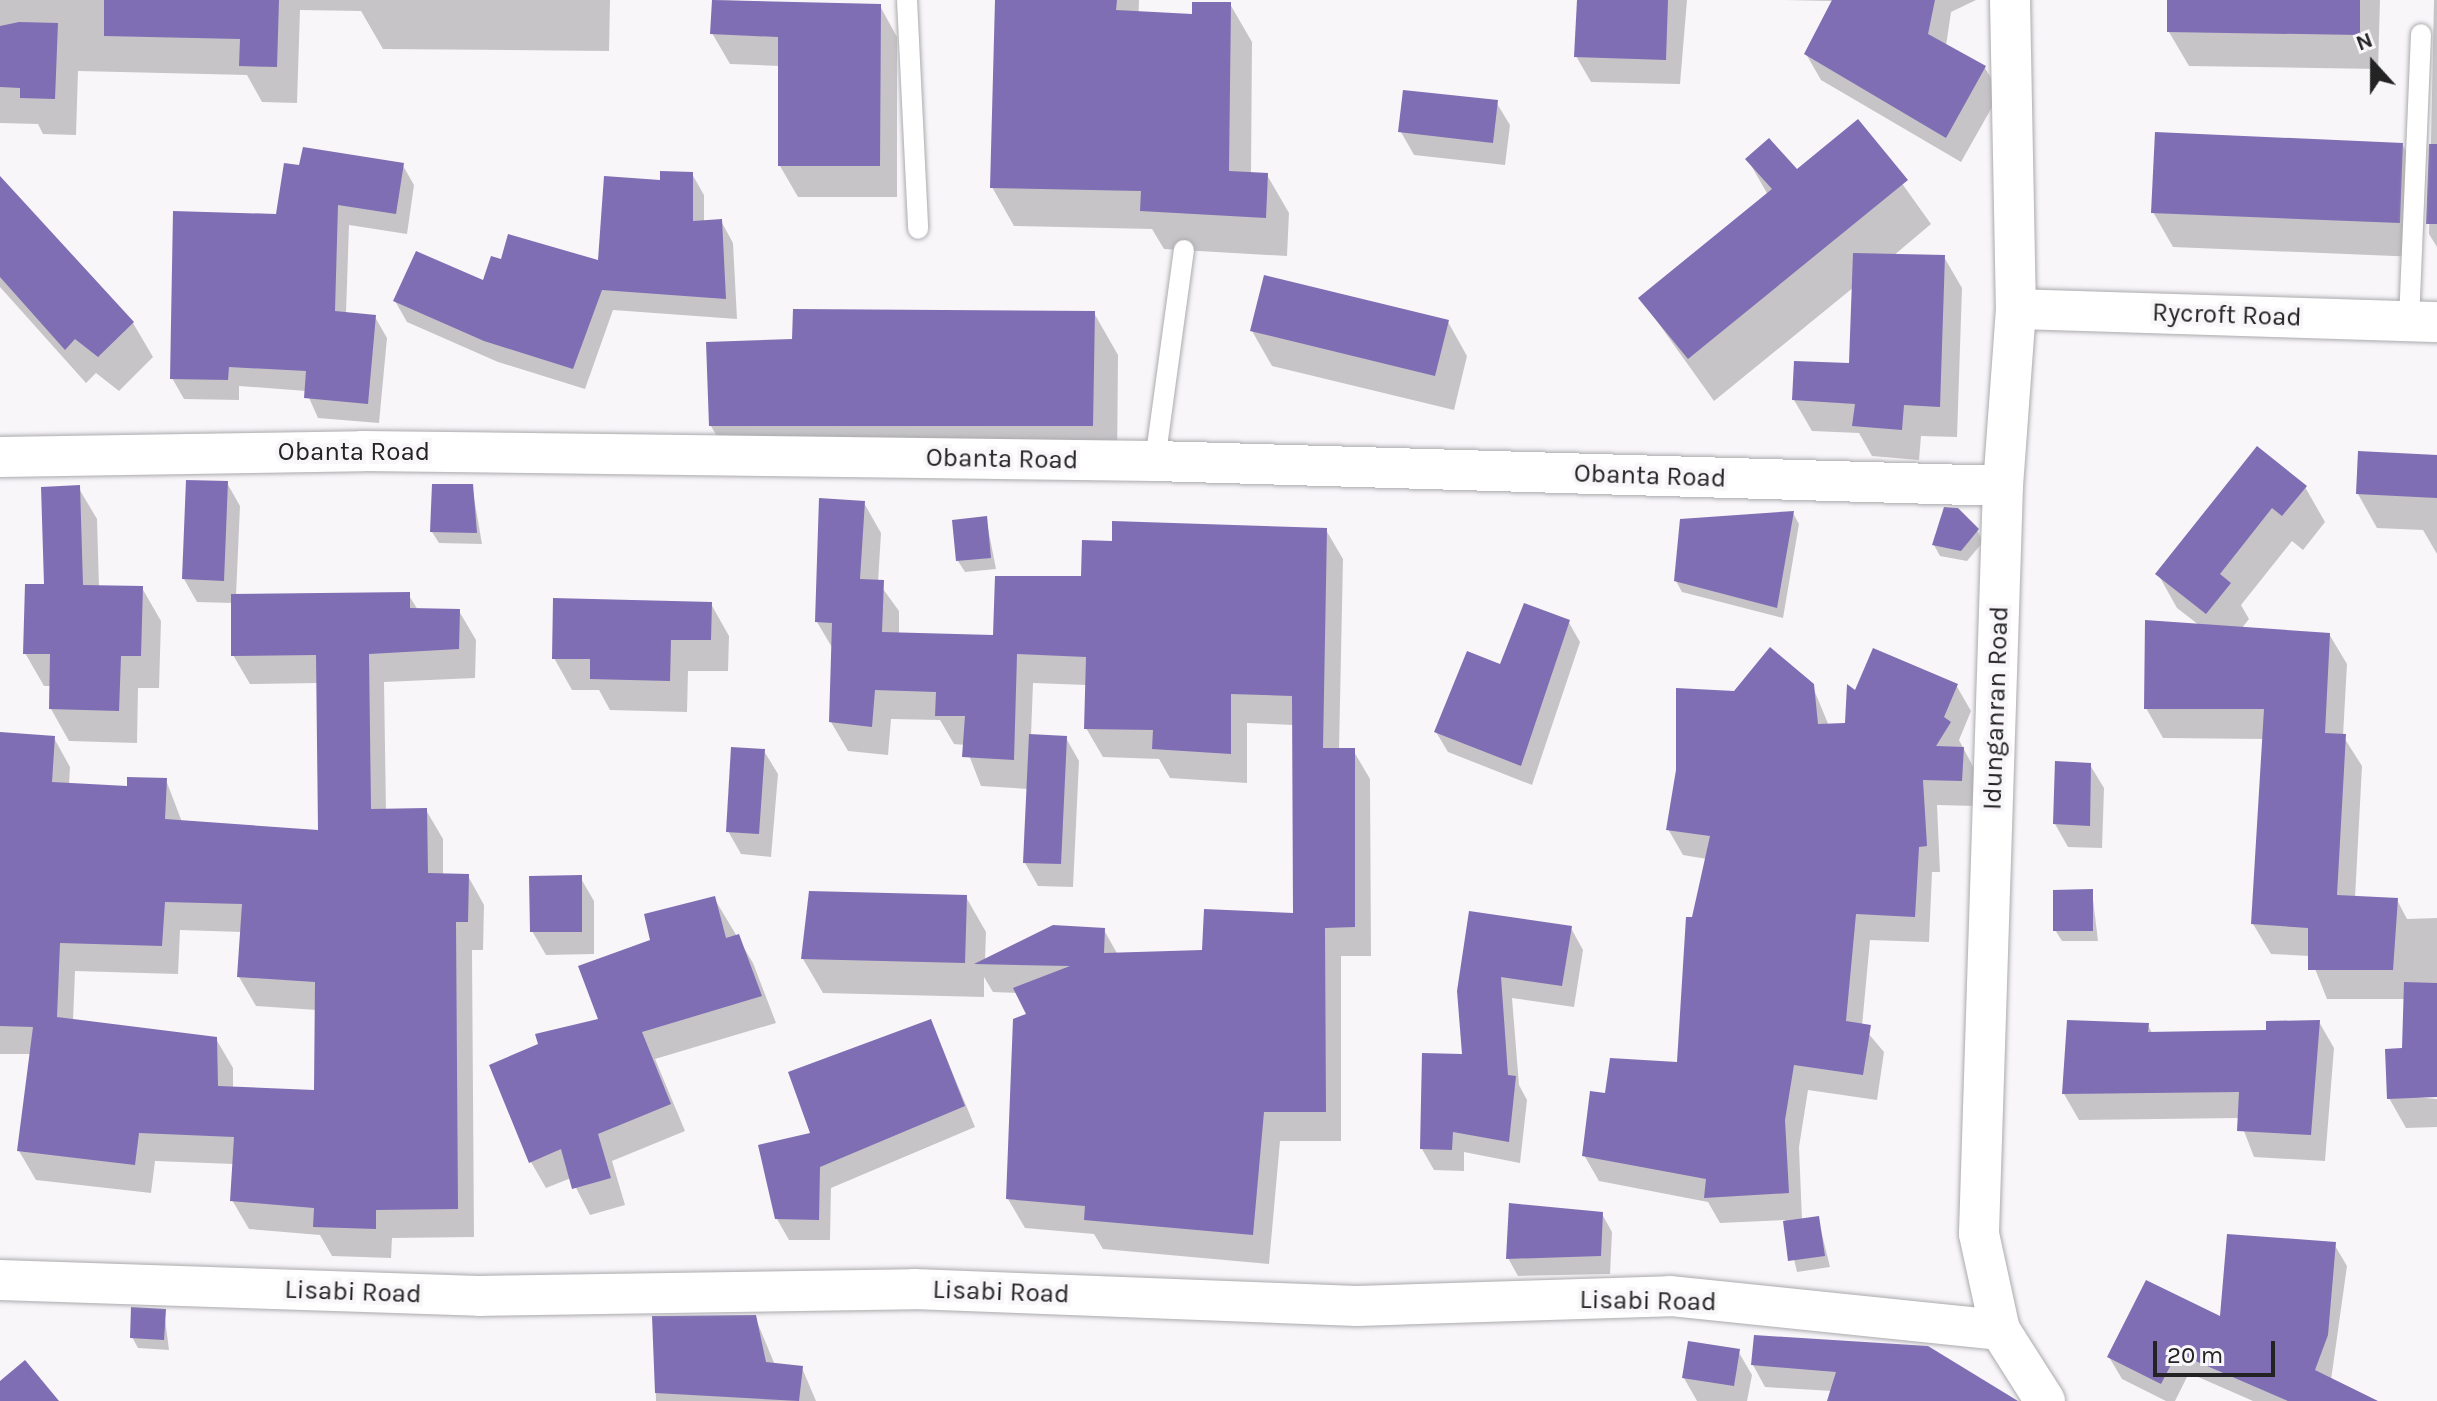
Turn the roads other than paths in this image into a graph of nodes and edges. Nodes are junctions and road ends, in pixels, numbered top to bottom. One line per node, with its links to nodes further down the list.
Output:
1 (907, 0): 4 (lane)
2 (2010, 0): 6 (street, Idunganran Road)
3 (2421, 34): 7 (lane)
4 (918, 229)
5 (1184, 250): 9 (lane)
6 (2016, 309): 7 (street, Rycroft Road); 10 (street, Idunganran Road)
7 (2423, 322)
8 (0, 457): 9 (street, Obanta Road)
9 (1155, 461): 10 (street, Obanta Road)
10 (2003, 486): 12 (street, Idunganran Road)
11 (0, 1280): 12 (street, Lisabi Road)
12 (2000, 1330): 13 (street, Idunganran Road)
13 (2045, 1401)

